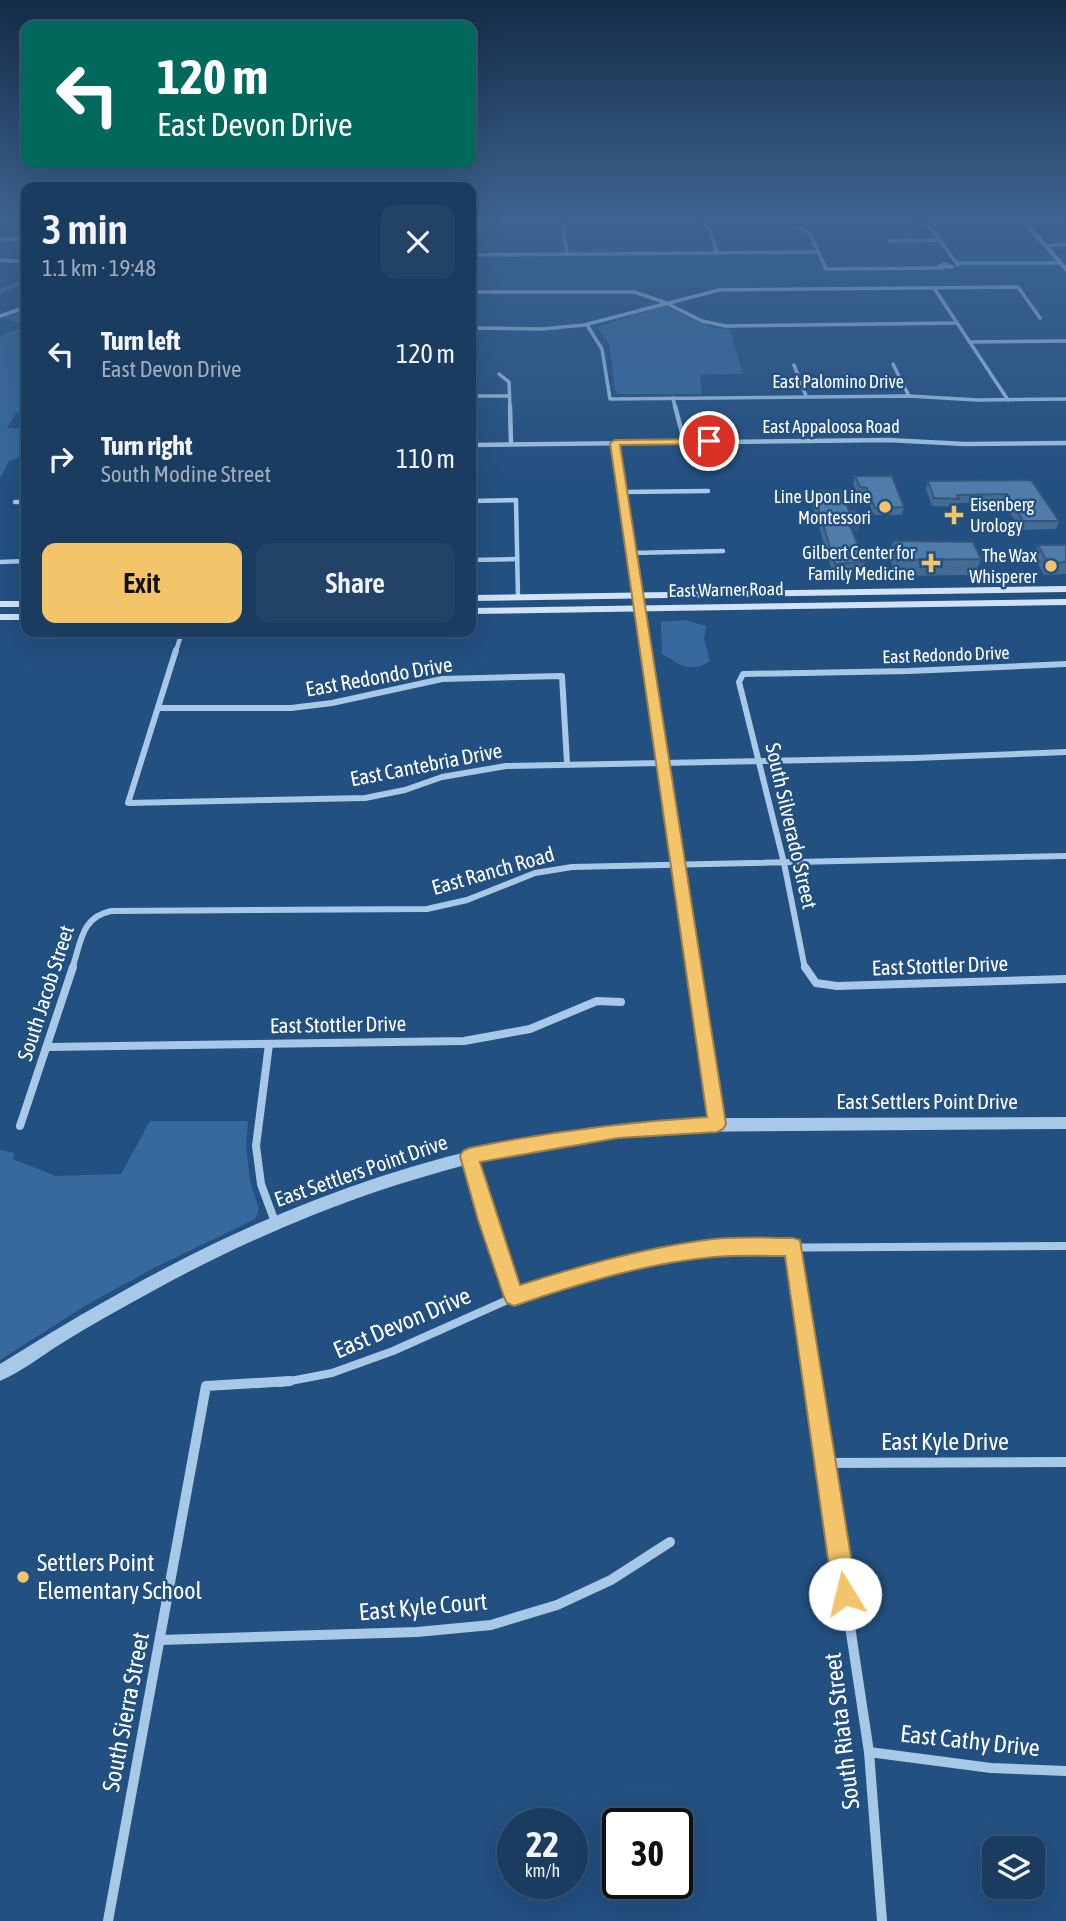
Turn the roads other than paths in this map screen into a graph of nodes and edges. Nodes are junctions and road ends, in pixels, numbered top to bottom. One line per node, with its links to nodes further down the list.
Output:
1 (21, 309): 6 (street)
2 (642, 309): 9 (street)
3 (677, 309): 8 (street)
4 (948, 309): 8 (street)
5 (1033, 309): 7 (street)
6 (0, 316)
7 (1040, 318)
8 (957, 323): 13 (street)
9 (587, 325): 10 (street); 22 (street, East Palomino Drive)
10 (476, 328)
11 (1059, 341): 12 (street); 13 (street); 14 (street)
12 (1066, 341)
13 (969, 342): 24 (street)
14 (1066, 350)
15 (893, 364): 21 (street)
16 (794, 365): 20 (street)
17 (499, 374): 19 (street)
18 (476, 396): 19 (street)
19 (509, 396): 28 (street)
20 (806, 396): 21 (street, East Palomino Drive); 22 (street, East Palomino Drive)
21 (909, 396): 24 (street, East Palomino Drive)
22 (673, 398): 25 (street)
23 (1066, 399): 24 (street, East Palomino Drive)
24 (1008, 400)
25 (684, 441): 26 (street, East Appaloosa Road); 27 (street, East Appaloosa Road)
26 (615, 443): 28 (street, East Appaloosa Road); 31 (street)
27 (1066, 443)
28 (511, 444): 29 (street, East Appaloosa Road)
29 (476, 445)
30 (708, 491): 31 (street)
31 (622, 492): 36 (street)
32 (476, 501): 37 (street)
33 (15, 502): 34 (street)
34 (21, 502)
35 (723, 551): 36 (street)
36 (631, 553): 45 (street)
37 (517, 559): 38 (street); 43 (street)
38 (476, 560)
39 (21, 561): 40 (street)
40 (0, 562)
41 (1066, 589): 42 (main road, East Warner Road)
42 (1035, 590): 45 (main road, East Warner Road); 46 (main road)
43 (518, 597): 44 (main road, East Warner Road); 45 (main road, East Warner Road)
44 (476, 598)
45 (639, 602): 46 (main road, East Warner Road); 50 (main road, East Warner Road); 59 (street)
46 (1042, 602): 47 (main road, East Warner Road)
47 (1066, 602)
48 (0, 604): 49 (main road)
49 (21, 604)
50 (476, 611)
51 (0, 617): 52 (main road)
52 (21, 617)
53 (180, 637): 56 (street)
54 (1066, 664): 55 (street, East Redondo Drive)
55 (743, 674): 58 (street, South Silverado Street)
56 (158, 708): 60 (street, East Redondo Drive); 60 (street, East Cantebria Drive)
57 (1066, 752): 58 (street, East Cantebria Drive)
58 (757, 760): 59 (street, East Cantebria Drive); 62 (street, South Silverado Street)
59 (663, 762): 60 (street, East Cantebria Drive); 63 (street)
60 (567, 764)
61 (1066, 856): 62 (street, East Ranch Road)
62 (783, 863): 63 (street, East Ranch Road); 66 (street, South Silverado Street)
63 (678, 865): 64 (street, East Ranch Road); 71 (street)
64 (97, 914): 69 (street, South Jacob Street)
65 (1066, 979): 66 (street, East Stottler Drive)
66 (816, 983)
67 (621, 1002): 68 (street, East Stottler Drive)
68 (269, 1044): 69 (street, East Stottler Drive); 74 (street)
69 (48, 1047): 72 (street, South Jacob Street)
70 (1066, 1123): 71 (street, East Settlers Point Drive)
71 (717, 1124): 73 (street, East Settlers Point Drive)
72 (20, 1126)
73 (469, 1156): 74 (street, East Settlers Point Drive); 77 (street)
74 (275, 1222): 78 (street, East Settlers Point Drive)
75 (1066, 1246): 76 (street, East Devon Drive)
76 (793, 1247): 77 (street, East Devon Drive); 81 (street, South Riata Street)
77 (514, 1297): 79 (street, East Devon Drive)
78 (0, 1373)
79 (206, 1386): 83 (street, South Sierra Street)
80 (1066, 1462): 81 (street, East Kyle Drive)
81 (825, 1463): 84 (street, South Riata Street)
82 (670, 1542): 83 (street, East Kyle Court)
83 (160, 1640): 86 (street, South Sierra Street)
84 (869, 1752): 85 (street, East Cathy Drive); 87 (street, South Riata Street)
85 (1066, 1770)
86 (108, 1921)
87 (882, 1921)

